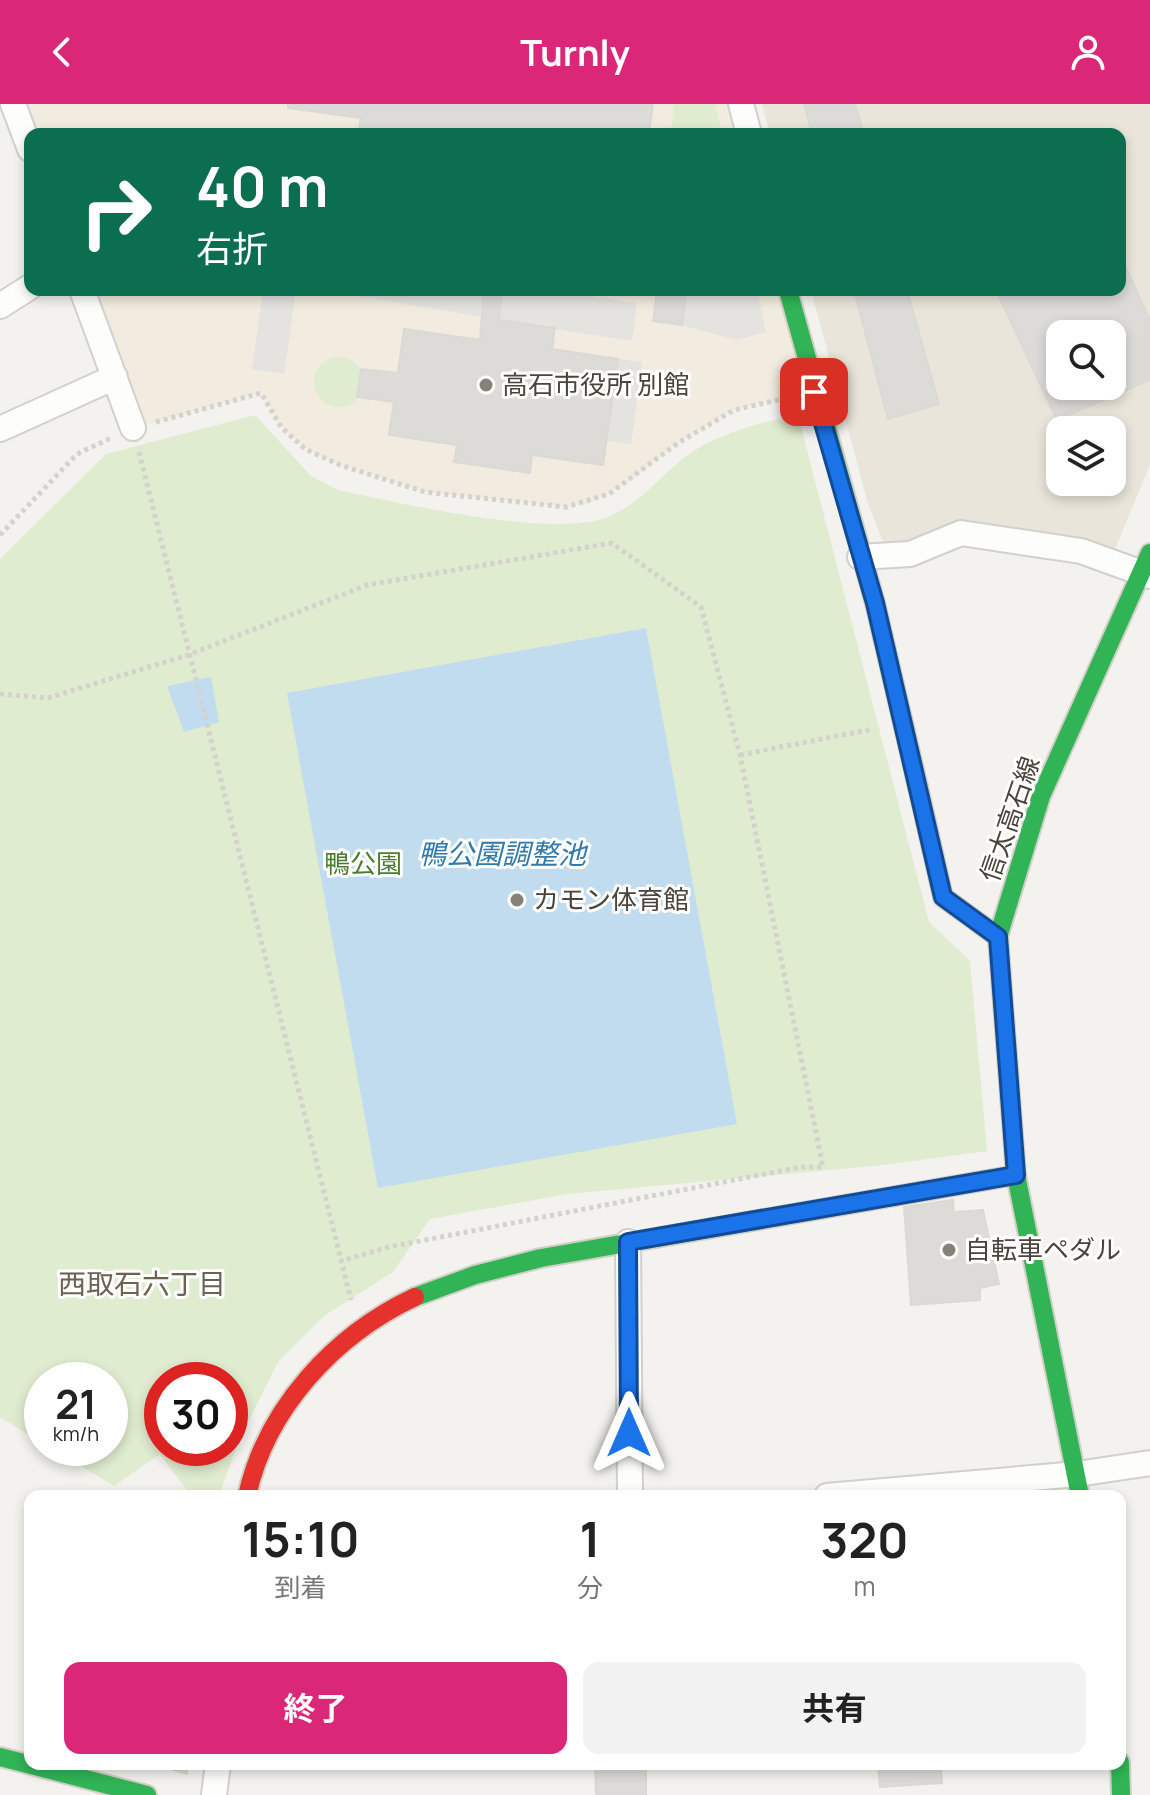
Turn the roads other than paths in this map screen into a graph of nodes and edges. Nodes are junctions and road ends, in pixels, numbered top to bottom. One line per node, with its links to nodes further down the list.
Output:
1 (13, 104): 4 (street)
2 (741, 104): 3 (street)
3 (747, 128)
4 (24, 133)
5 (24, 291): 8 (street)
6 (84, 296): 9 (street)
7 (790, 296): 12 (main road)
8 (0, 306)
9 (115, 377): 10 (street); 11 (street)
10 (133, 428)
11 (0, 429)
12 (860, 557): 13 (street); 14 (main road)
13 (1147, 567): 14 (main road, 信太高石線)
14 (998, 937): 15 (main road, 信太高石線)
15 (1016, 1175): 16 (main road); 18 (main road, 信太高石線)
16 (628, 1242): 19 (main road); 20 (street)
17 (1150, 1463): 18 (street)
18 (1079, 1485): 21 (street)
19 (247, 1490)
20 (630, 1490)
21 (964, 1490)
22 (0, 1757): 23 (main road)
23 (24, 1763)
24 (50, 1770): 27 (main road)
25 (217, 1770): 28 (street)
26 (1120, 1770): 29 (main road)
27 (147, 1795)
28 (214, 1795)
29 (1121, 1795)

